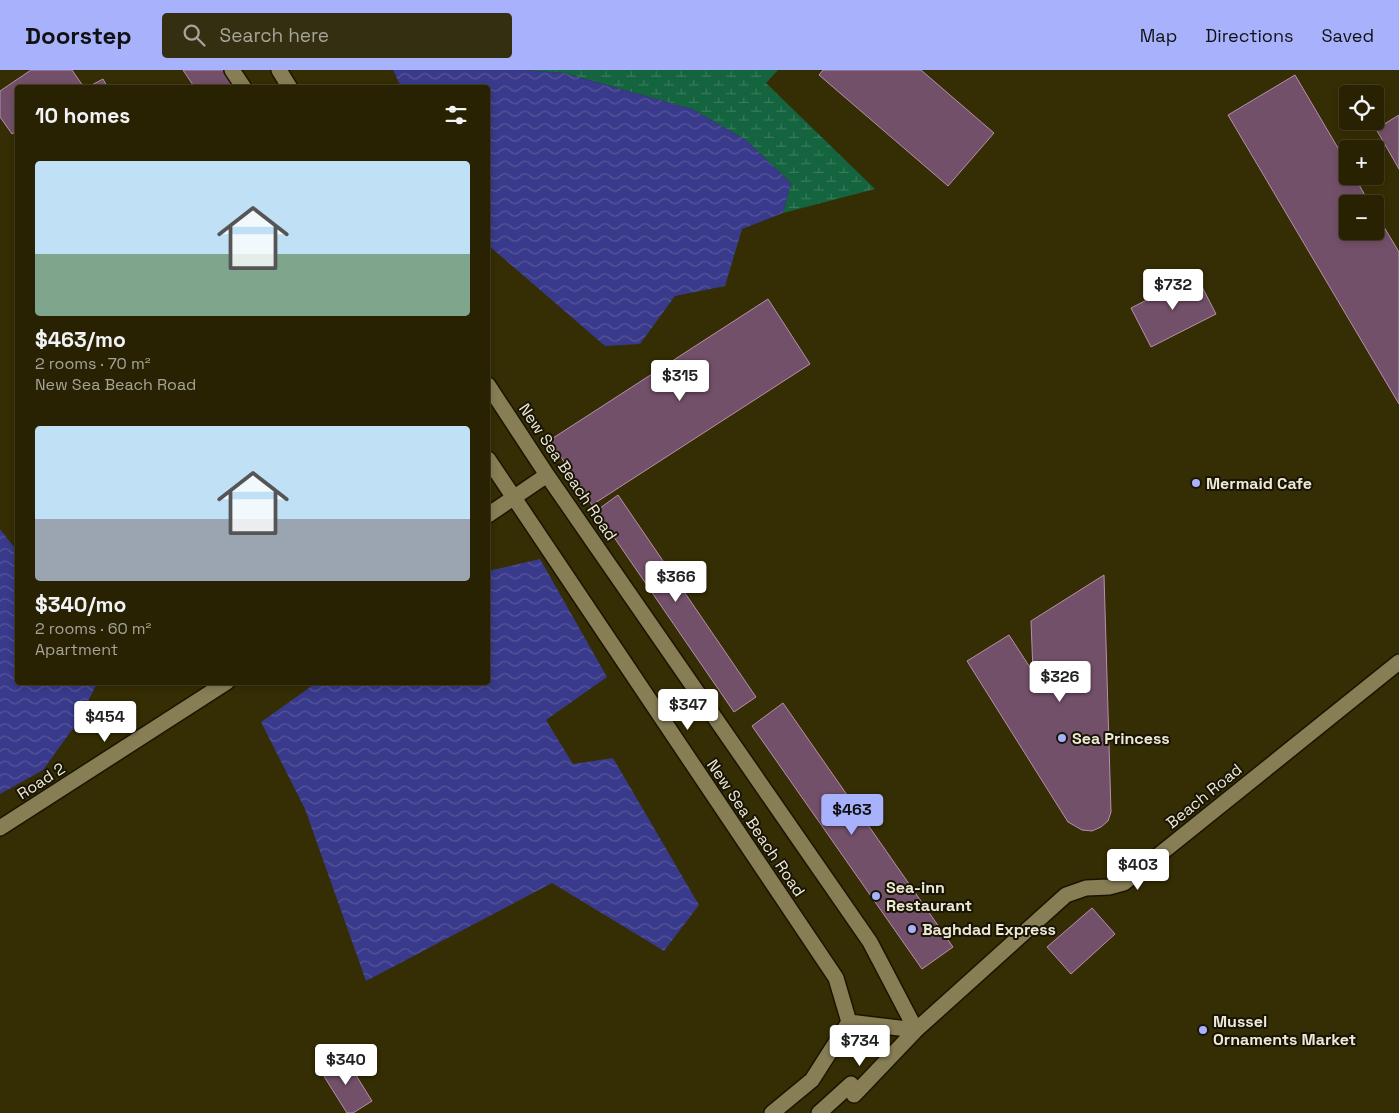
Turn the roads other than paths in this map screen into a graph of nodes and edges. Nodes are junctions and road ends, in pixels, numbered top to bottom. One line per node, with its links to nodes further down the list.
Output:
1 (232, 70): 3 (street)
2 (279, 70): 4 (street)
3 (242, 85)
4 (288, 85)
5 (490, 388): 7 (street, New Sea Beach Road)
6 (490, 462): 8 (street, New Sea Beach Road)
7 (547, 475): 8 (street); 14 (street, New Sea Beach Road)
8 (513, 498): 9 (street); 13 (street, New Sea Beach Road)
9 (490, 514)
10 (1399, 662): 14 (street, Beach Road)
11 (222, 685): 12 (street, Road 2)
12 (0, 828)
13 (849, 1022): 14 (street); 15 (street)
14 (916, 1030): 16 (street, Beach Road)
15 (772, 1113)
16 (819, 1113)

